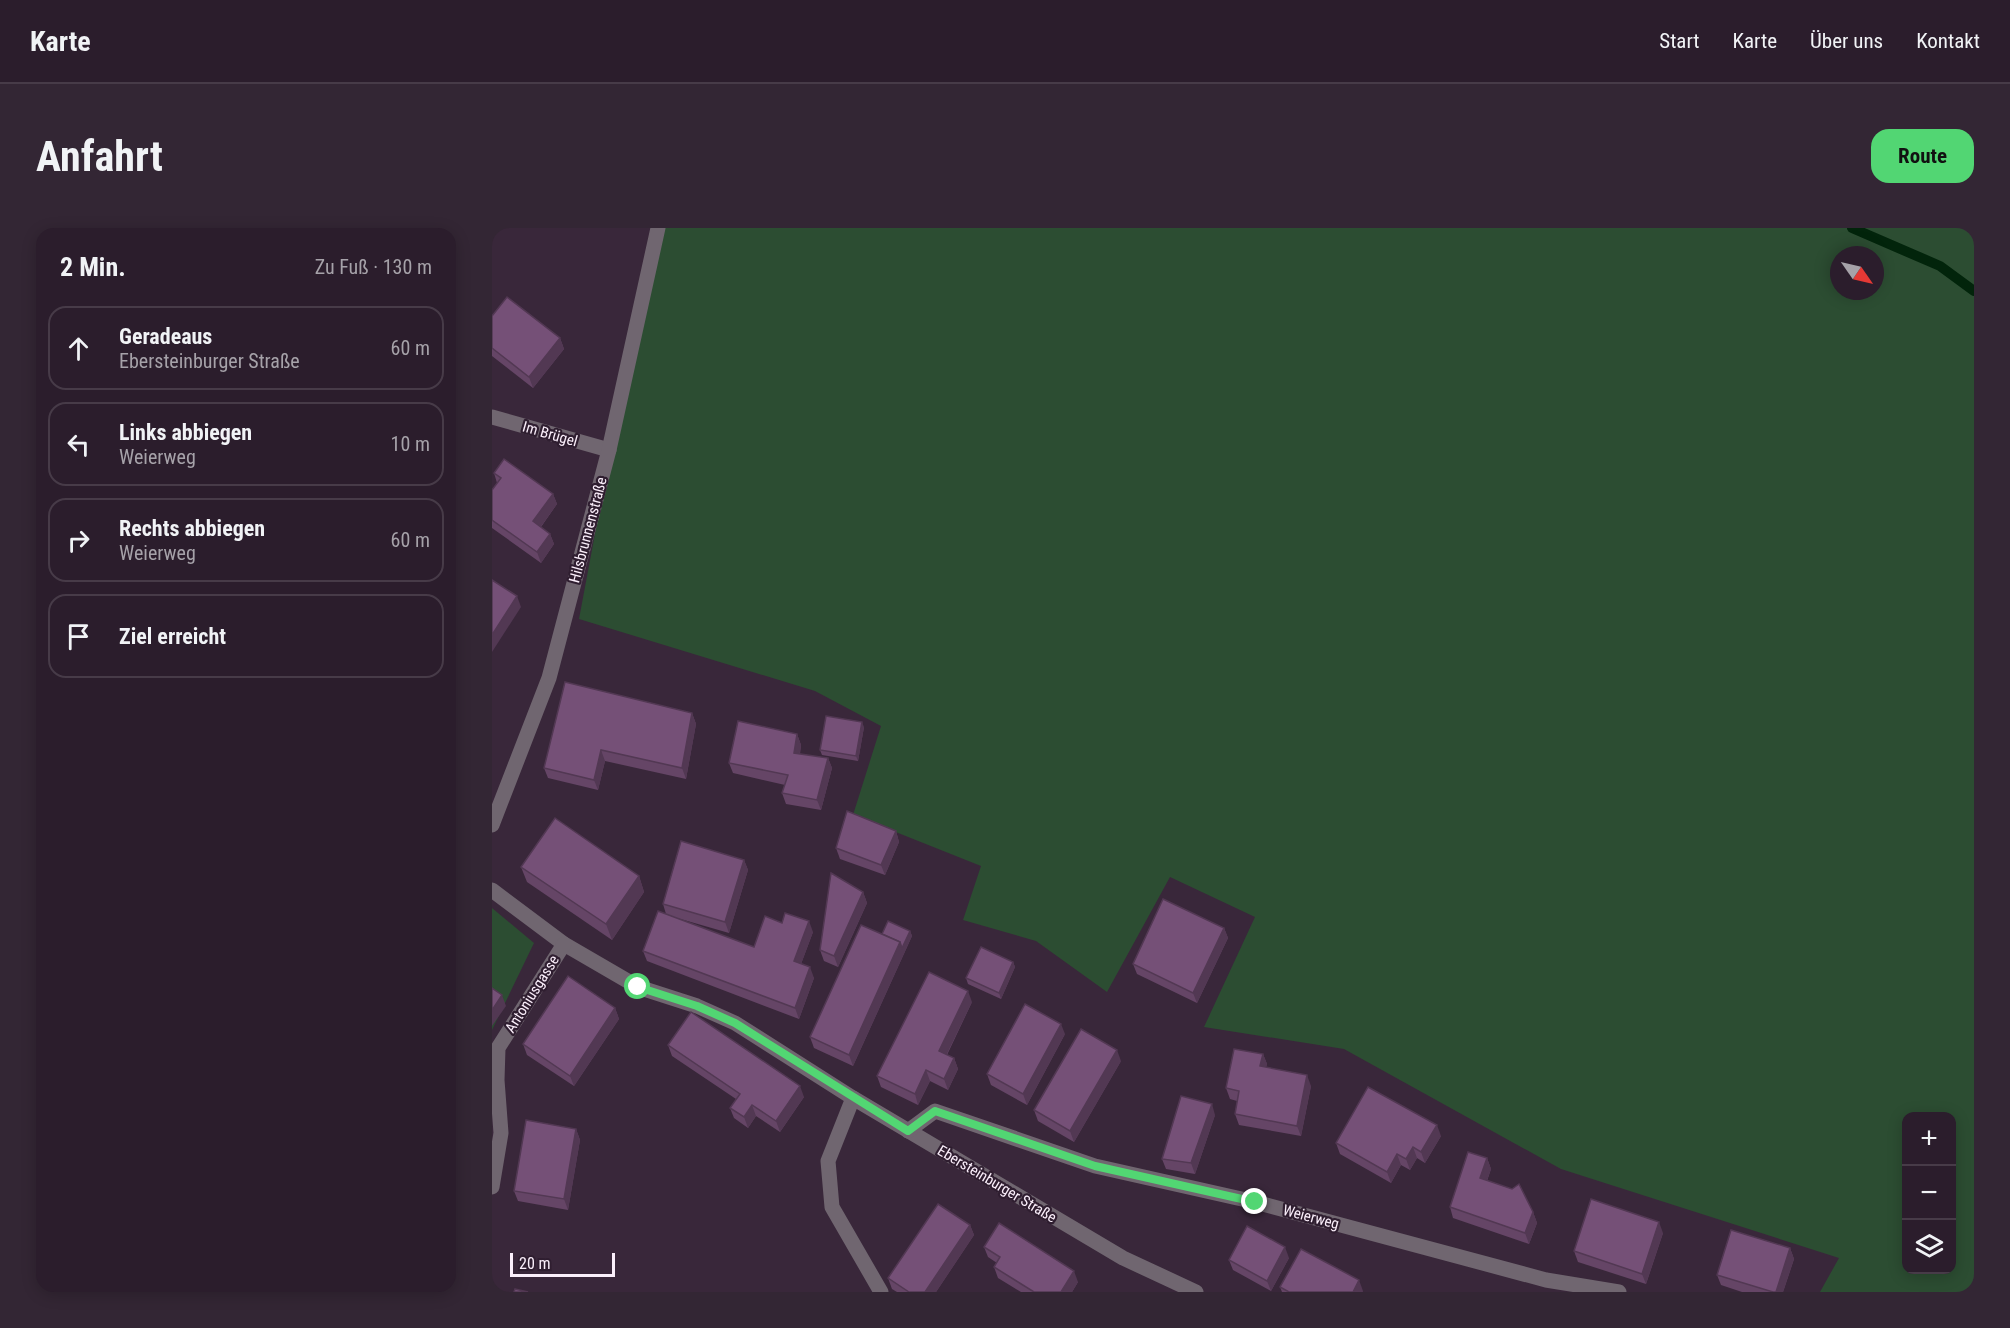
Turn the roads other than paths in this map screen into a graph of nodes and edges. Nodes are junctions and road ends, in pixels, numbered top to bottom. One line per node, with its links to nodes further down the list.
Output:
1 (658, 228): 3 (street, Hilsbrunnenstraße)
2 (492, 417): 3 (street, Im Brügel)
3 (609, 450): 4 (street, Hilsbrunnenstraße)
4 (492, 825)
5 (492, 890): 6 (street, Ebersteinburger Straße)
6 (564, 944): 7 (street, Ebersteinburger Straße); 9 (street, Antoniusgasse)
7 (853, 1098): 8 (street, Ebersteinburger Straße); 11 (street)
8 (908, 1131): 10 (street, Weierweg); 12 (street, Ebersteinburger Straße)
9 (492, 1187)
10 (1551, 1286): 13 (street, Weierweg)
11 (881, 1292)
12 (1196, 1292)
13 (1619, 1292)

